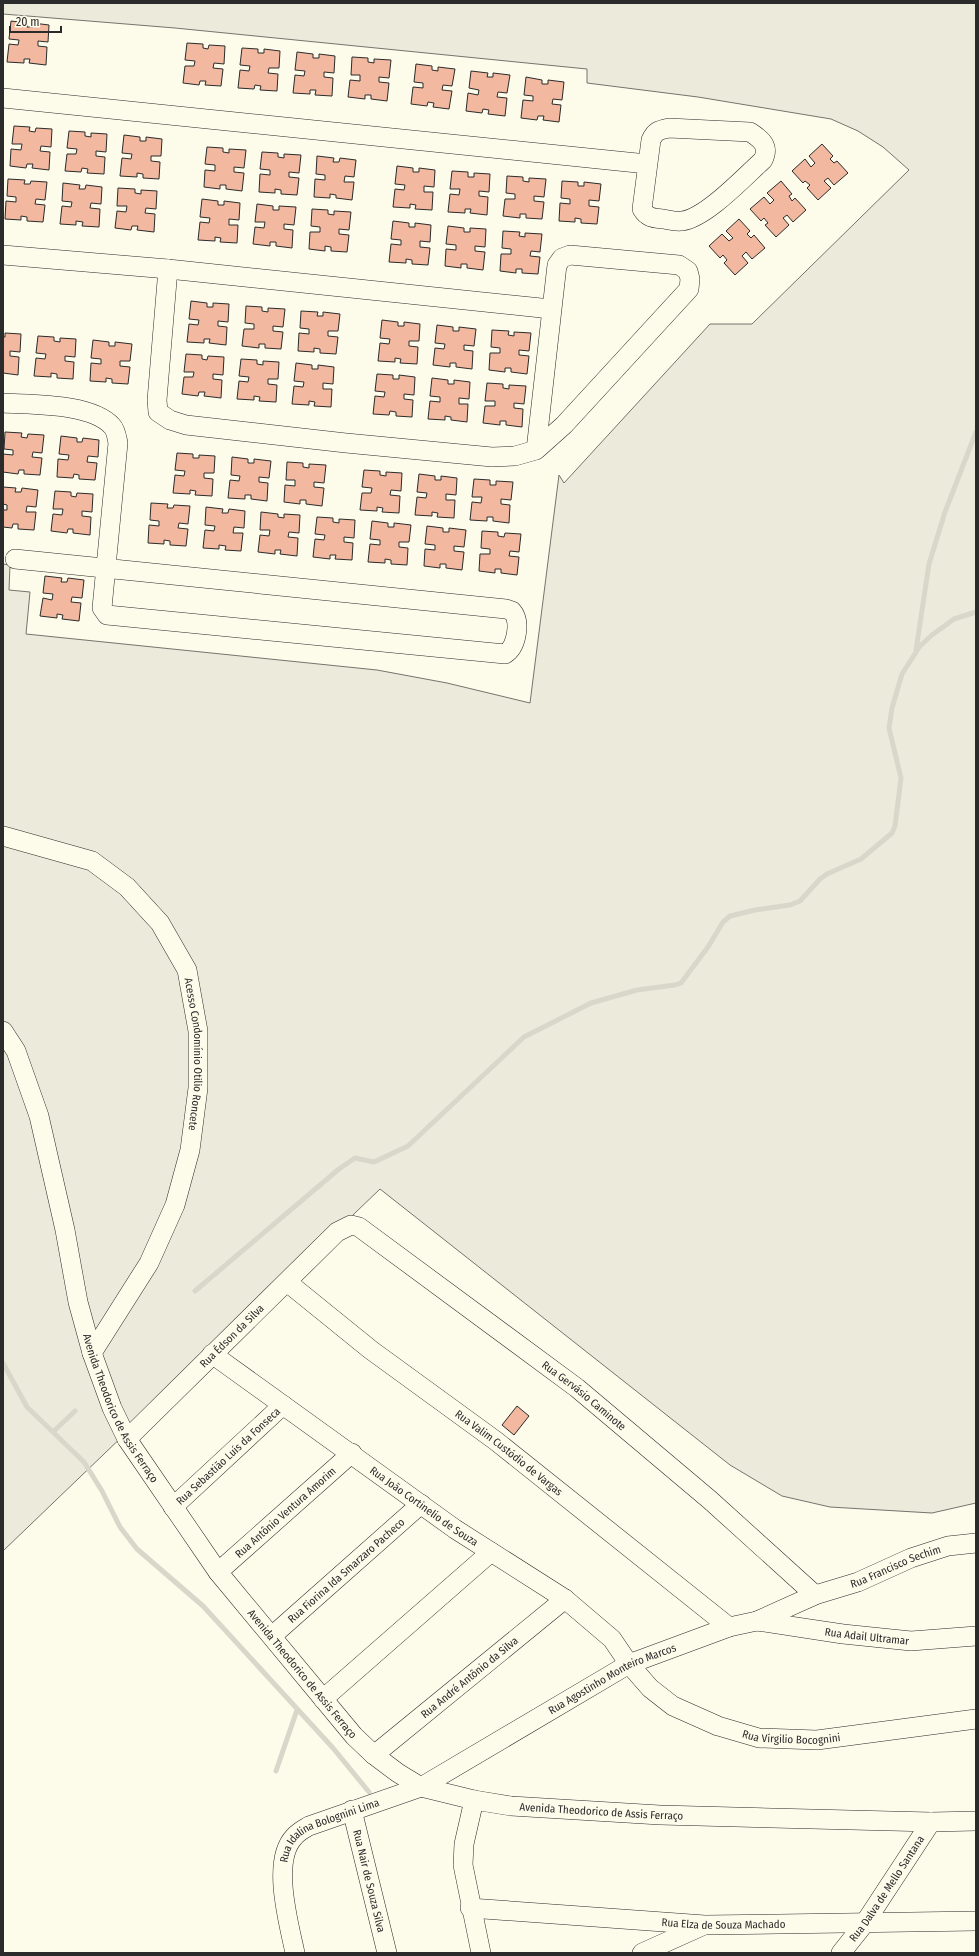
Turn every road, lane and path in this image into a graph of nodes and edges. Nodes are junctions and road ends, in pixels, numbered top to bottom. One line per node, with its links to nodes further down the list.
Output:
1 (3, 98): 2 (street)
2 (647, 164): 2 (street)
3 (3, 256): 4 (street)
4 (168, 269): 5 (street); 7 (street)
5 (551, 309): 7 (street); 7 (street)
6 (3, 403): 9 (street)
7 (536, 450)
8 (15, 559): 9 (street)
9 (106, 568): 9 (street)
10 (3, 836): 14 (street, Acesso Condomínio Otilio Roncete)
11 (3, 1031): 14 (street, Avenida Theodorico de Assis Ferraço)
12 (337, 1232): 13 (street, Rua Édson da Silva); 24 (street, Rua Gervásio Caminote)
13 (287, 1282): 15 (street, Rua Édson da Silva); 27 (street, Rua Valim Custódio de Vargas)
14 (92, 1353): 17 (street, Avenida Theodorico de Assis Ferraço)
15 (212, 1354): 16 (street, Rua João Cortinelio de Souza); 17 (street, Rua Édson da Silva)
16 (283, 1405): 18 (street, Rua João Cortinelio de Souza); 20 (street, Rua Sebastião Luís da Fonseca)
17 (127, 1439): 20 (street, Avenida Theodorico de Assis Ferraço)
18 (352, 1453): 19 (street, Rua João Cortinelio de Souza); 23 (street, Rua Antônio Ventura Amorim)
19 (421, 1504): 22 (street, Rua João Cortinelio de Souza); 28 (street, Rua Fiorina Ida Smarzaro Pacheco)
20 (172, 1507): 23 (street, Avenida Theodorico de Assis Ferraço)
21 (976, 1543): 24 (street, Rua Francisco Sechim)
22 (491, 1552): 25 (street, Rua João Cortinelio de Souza); 31 (street)
23 (218, 1572): 28 (street, Avenida Theodorico de Assis Ferraço)
24 (815, 1595): 26 (street, Rua Agostinho Monteiro Marcos)
25 (565, 1599): 30 (street, Rua João Cortinelio de Souza); 33 (street, Rua André Antônio da Silva)
26 (758, 1621): 27 (street, Rua Agostinho Monteiro Marcos); 29 (street, Rua Adail Ultramar)
27 (729, 1627): 30 (street, Rua Agostinho Monteiro Marcos)
28 (272, 1636): 31 (street, Avenida Theodorico de Assis Ferraço)
29 (976, 1636)
30 (629, 1664): 32 (street, Rua Vírgilio Bocognini); 34 (street, Rua Agostinho Monteiro Marcos)
31 (323, 1699): 33 (street, Avenida Theodorico de Assis Ferraço)
32 (976, 1719)
33 (374, 1755): 34 (street, Avenida Theodorico de Assis Ferraço)
34 (421, 1787): 35 (street, Avenida Theodorico de Assis Ferraço); 36 (street, Rua Idalina Bolognini Lima)
35 (474, 1800): 38 (street, Avenida Theodorico de Assis Ferraço); 39 (street)
36 (352, 1810): 43 (street, Rua Idalina Bolognini Lima); 44 (street, Rua Nair de Souza Silva)
37 (976, 1821): 38 (street, Avenida Theodorico de Assis Ferraço)
38 (930, 1822): 41 (street, Rua Dalva de Mello Santana)
39 (470, 1908): 42 (street, Rua Elza de Souza Machado); 45 (street)
40 (976, 1921): 41 (street, Rua Elza de Souza Machado)
41 (864, 1924): 42 (street, Rua Elza de Souza Machado); 47 (street, Rua Dalva de Mello Santana)
42 (706, 1925): 46 (street)
43 (295, 1953)
44 (387, 1953)
45 (481, 1953)
46 (642, 1953)
47 (841, 1953)

